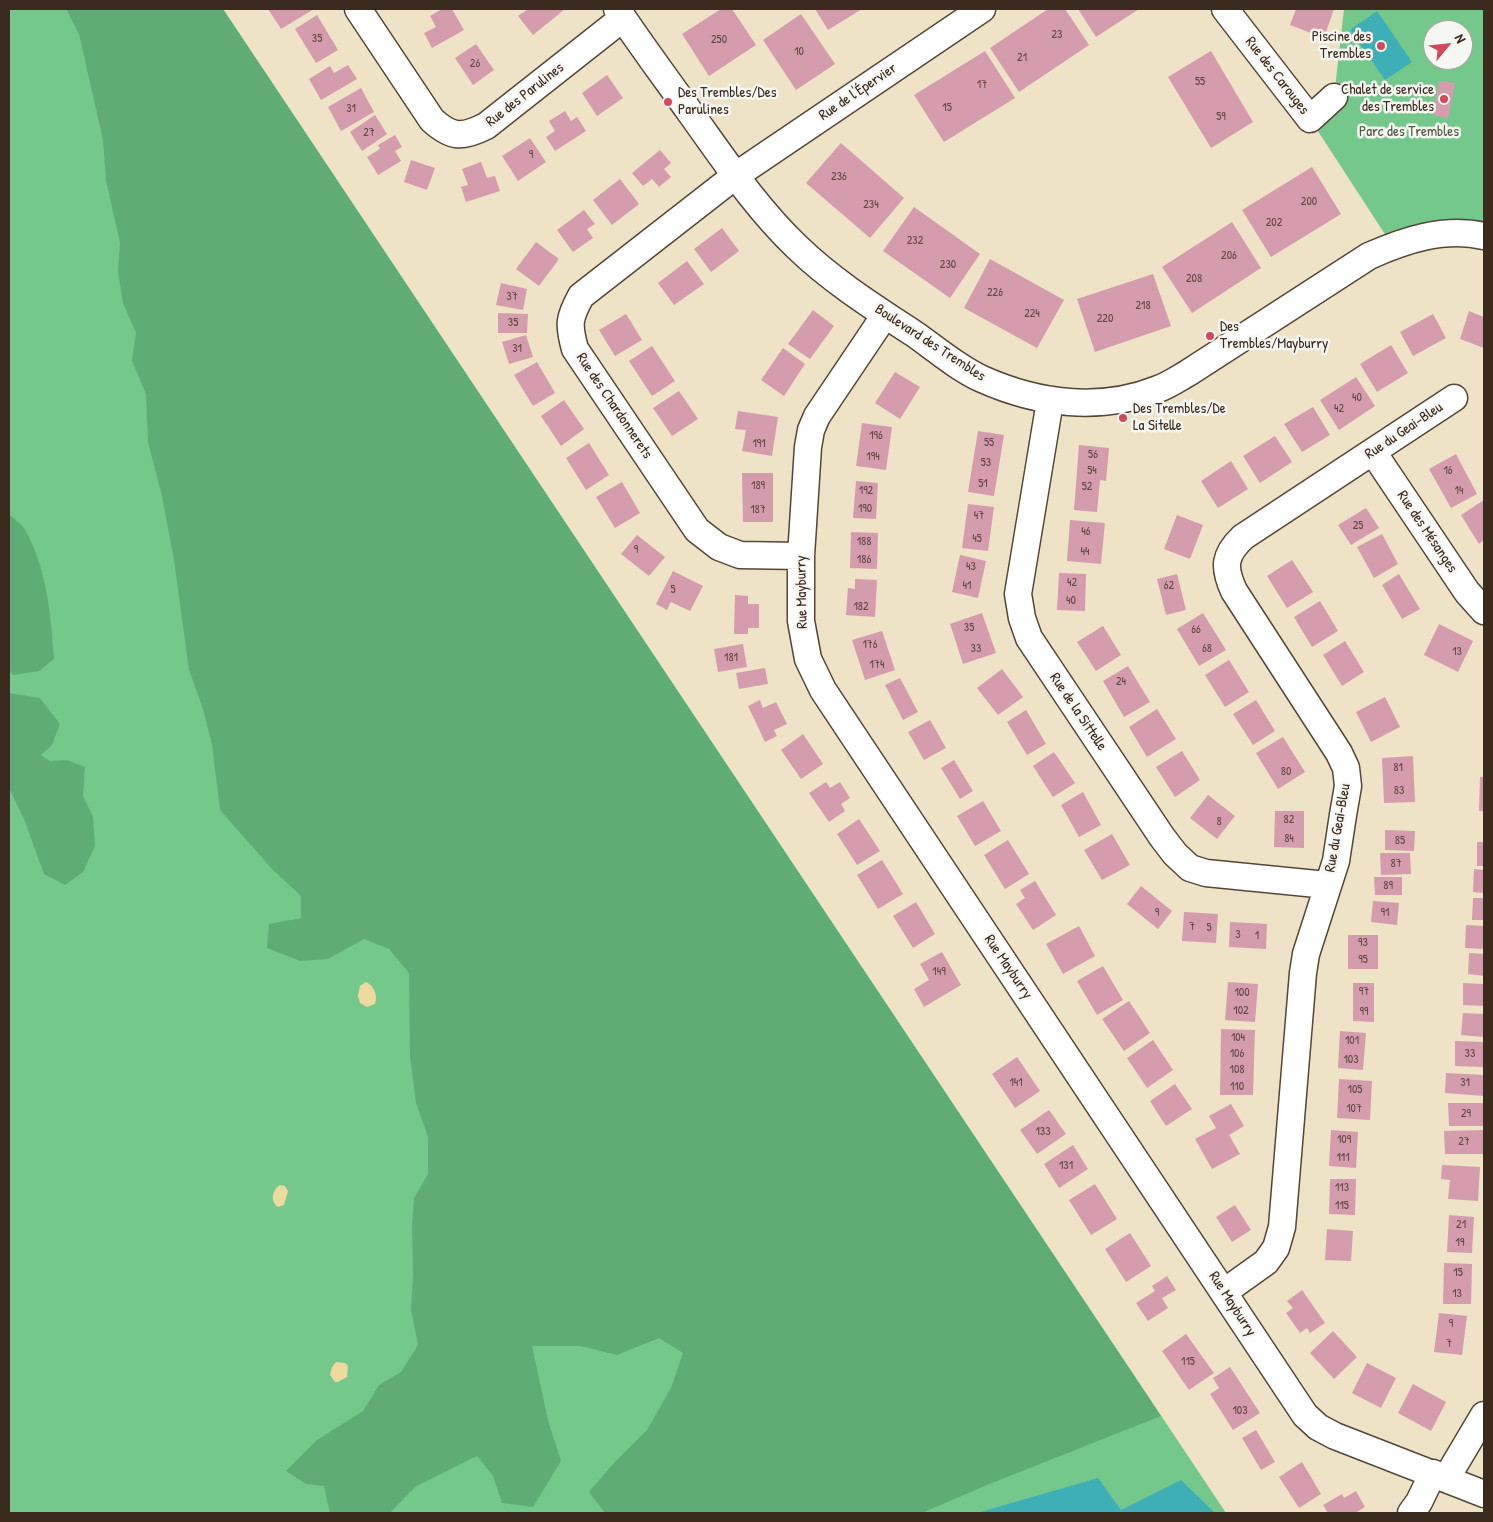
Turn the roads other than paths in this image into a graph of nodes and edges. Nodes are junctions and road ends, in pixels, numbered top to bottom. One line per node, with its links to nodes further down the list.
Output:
1 (358, 9): 4 (street, Rue des Parulines)
2 (982, 9): 6 (street, Rue de l'Épervier)
3 (1225, 9): 5 (street, Rue des Carouges)
4 (620, 13): 6 (street, Boulevard des Trembles)
5 (1334, 97)
6 (735, 176): 8 (street, Boulevard des Trembles); 12 (street, Rue des Chardonnerets)
7 (1484, 236): 10 (street, Boulevard des Trembles)
8 (885, 315): 10 (street, Boulevard des Trembles); 12 (street, Rue Mayburry)
9 (1454, 398): 11 (street, Rue du Geai-Bleu)
10 (1050, 401): 14 (street, Rue de la Sittelle)
11 (1373, 452): 13 (street, Rue des Mésanges); 14 (street, Rue du Geai-Bleu)
12 (801, 556): 15 (street, Rue Mayburry)
13 (1484, 611)
14 (1327, 885): 15 (street, Rue du Geai-Bleu)
15 (1224, 1292): 17 (street, Rue Mayburry)
16 (1484, 1415): 17 (street)
17 (1440, 1476): 18 (street, Rue Mayburry); 19 (street)
18 (1484, 1494)
19 (1411, 1513)

